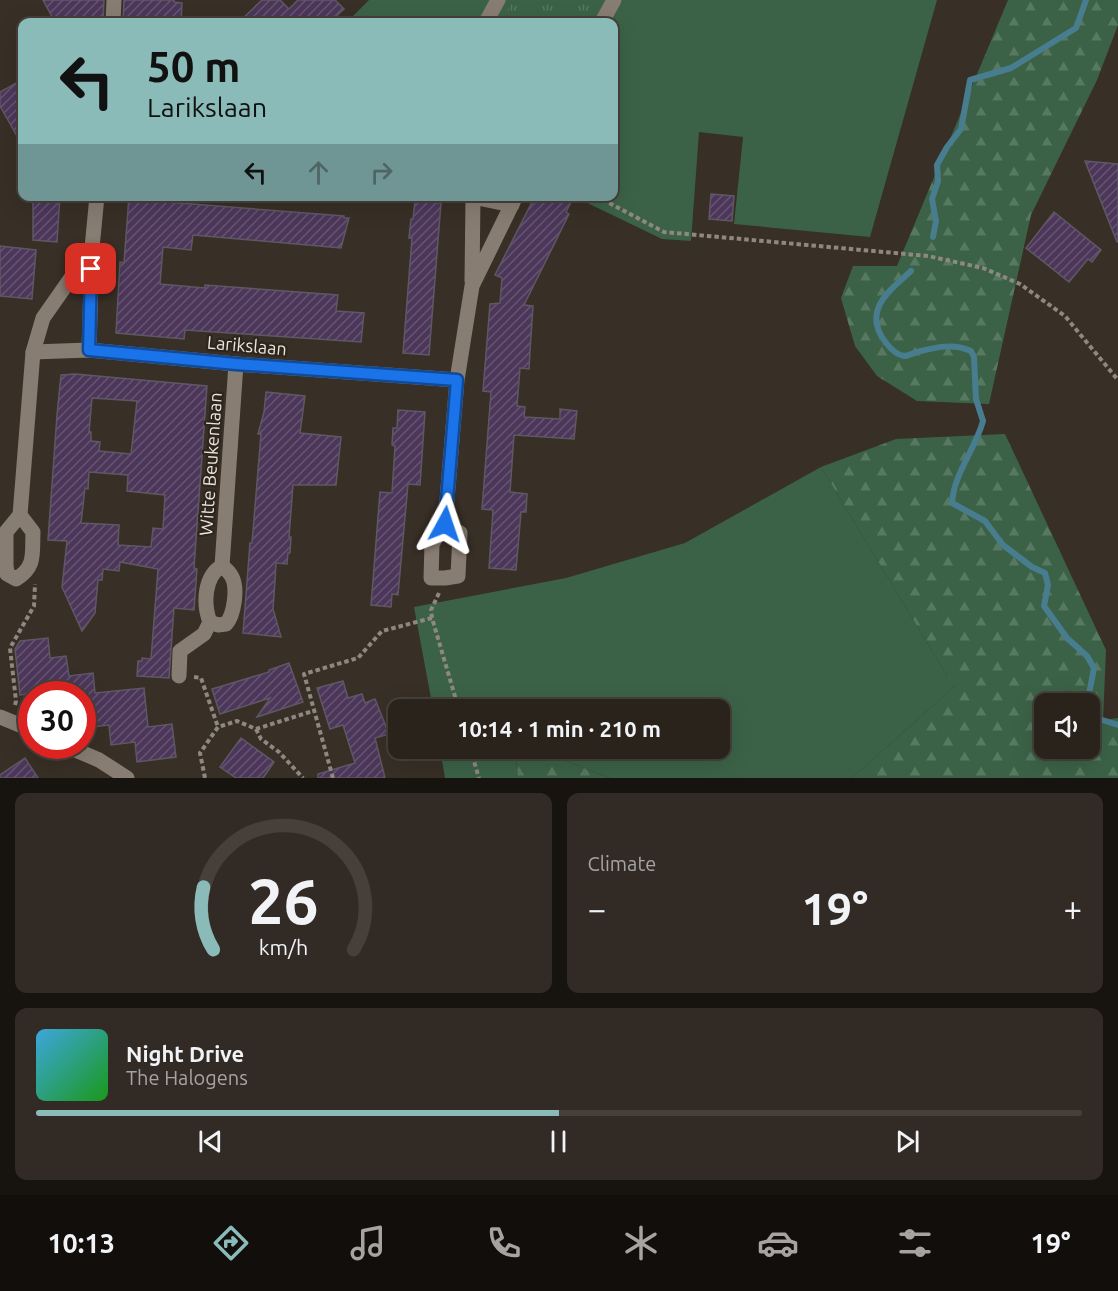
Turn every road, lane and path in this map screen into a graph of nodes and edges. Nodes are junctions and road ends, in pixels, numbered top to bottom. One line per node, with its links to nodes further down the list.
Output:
1 (114, 0): 4 (street)
2 (498, 0): 5 (street)
3 (614, 0): 6 (street)
4 (113, 18)
5 (488, 18)
6 (604, 18)
7 (97, 201): 11 (street)
8 (473, 201): 12 (street)
9 (514, 201): 12 (street)
10 (605, 201): 17 (path)
11 (92, 248): 13 (street); 14 (street)
12 (472, 286): 16 (street)
13 (89, 350): 14 (street, Larikslaan); 15 (street, Larikslaan)
14 (33, 351): 18 (street)
15 (236, 364): 16 (street, Larikslaan); 20 (street, Witte Beukenlaan)
16 (457, 380): 19 (street)
17 (1118, 380)
18 (20, 515): 22 (street); 22 (street)
19 (445, 524): 21 (street); 21 (street)
20 (222, 566): 24 (street, Witte Beukenlaan); 24 (street, Witte Beukenlaan)
21 (445, 578): 23 (path)
22 (16, 579): 28 (path)
23 (432, 618): 26 (path); 27 (path)
24 (210, 622): 25 (street, Witte Beukenlaan)
25 (179, 676): 30 (path)
26 (456, 699)
27 (314, 711): 31 (path); 37 (path)
28 (4, 718): 29 (street)
29 (18, 724)
30 (218, 727): 31 (path); 35 (path)
31 (256, 729): 36 (path)
32 (96, 759): 34 (street)
33 (473, 759): 38 (path)
34 (127, 778)
35 (205, 778)
36 (303, 778)
37 (333, 778)
38 (479, 778)

